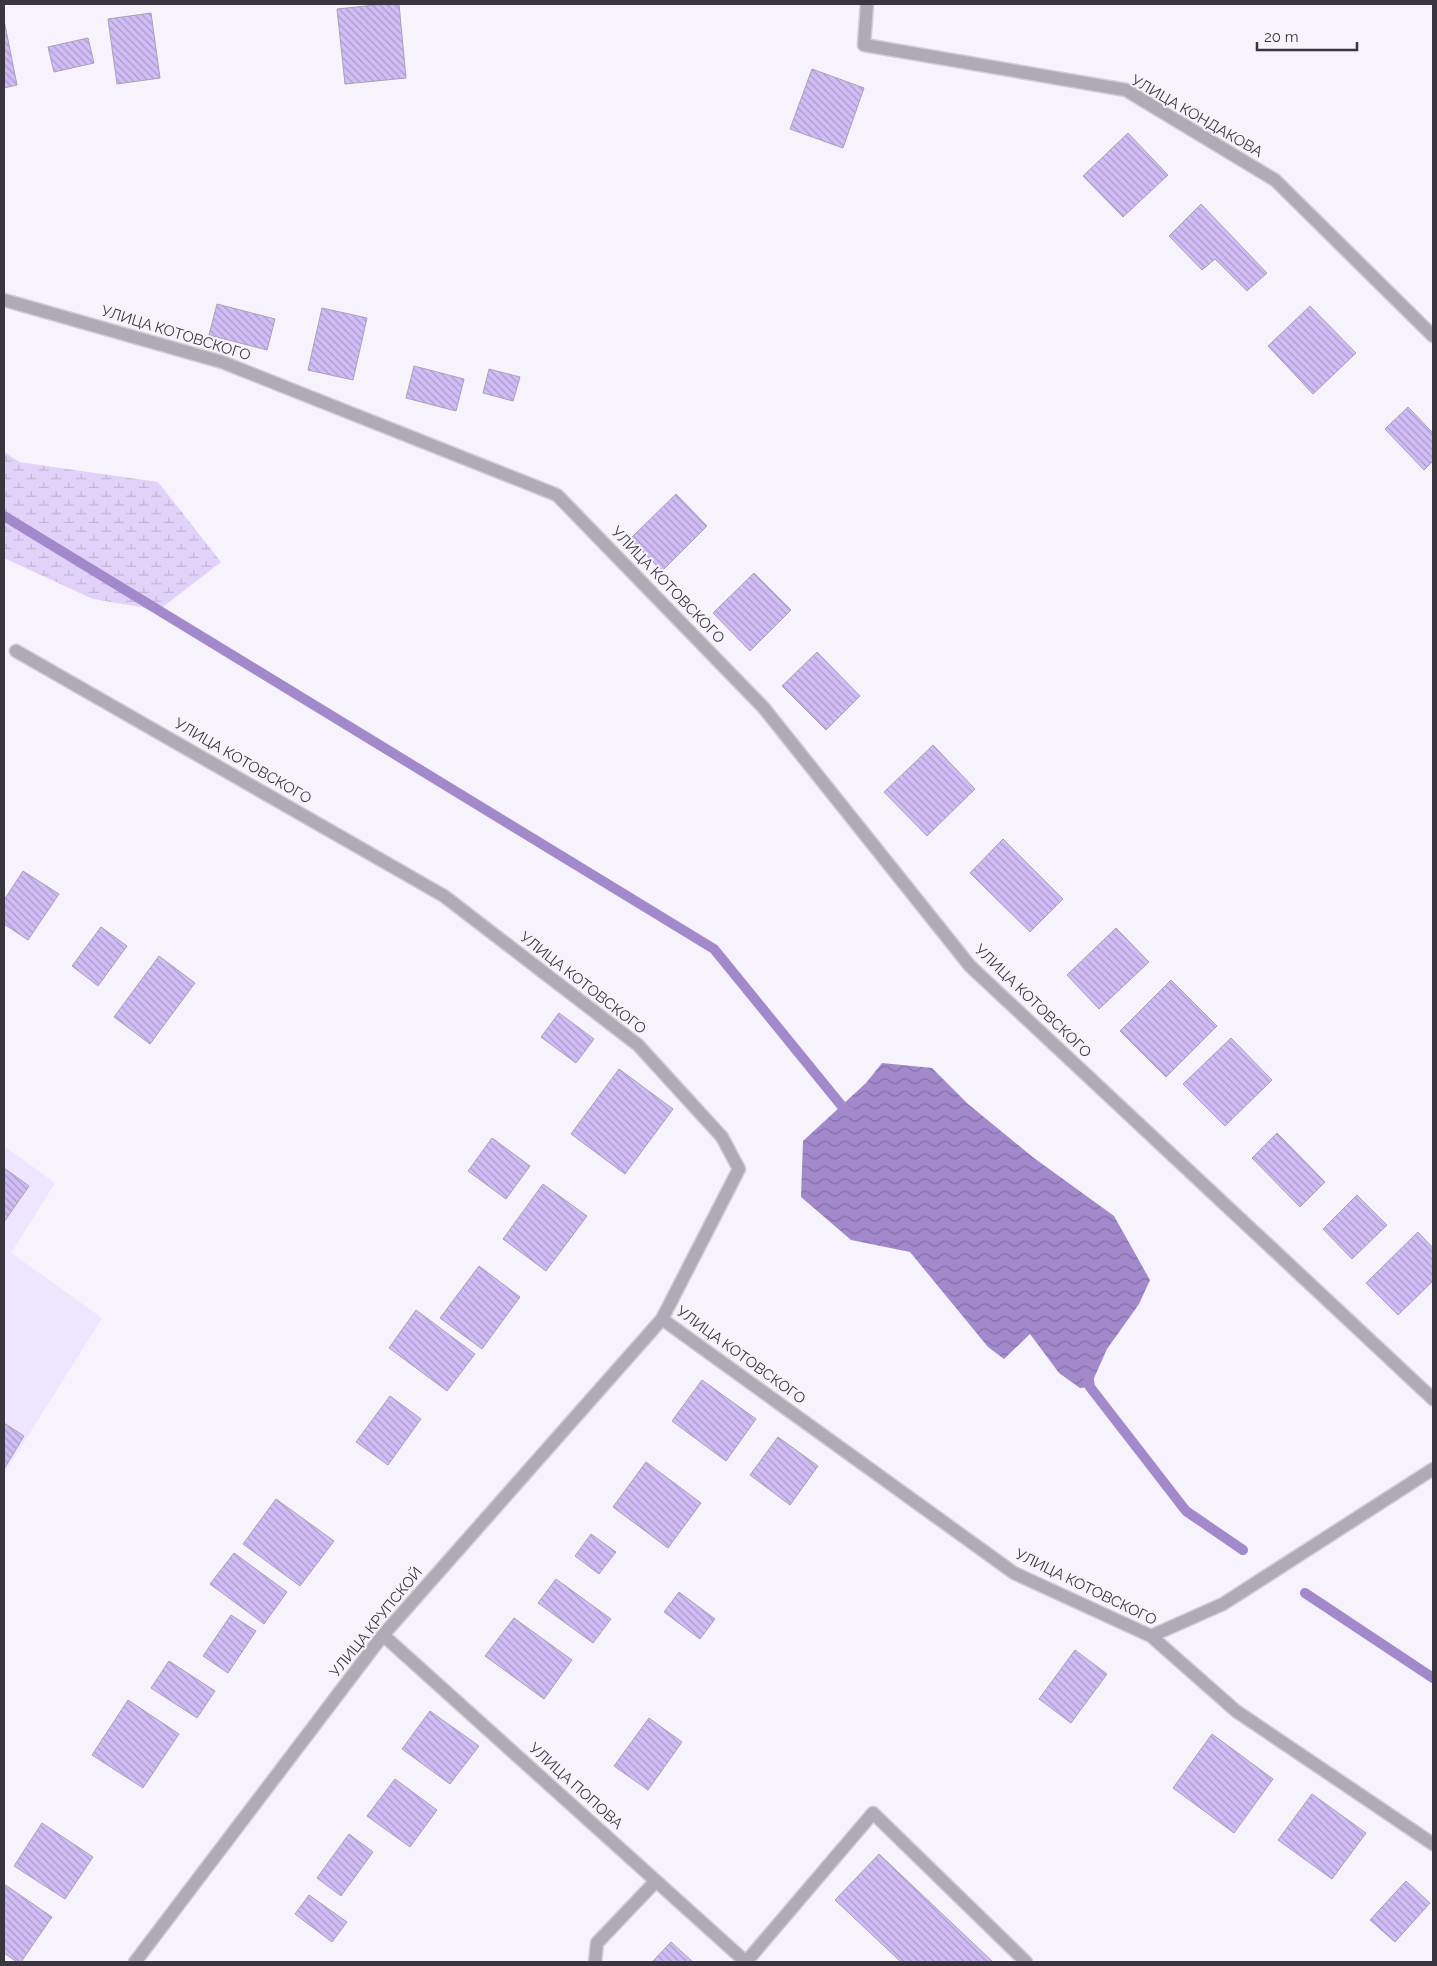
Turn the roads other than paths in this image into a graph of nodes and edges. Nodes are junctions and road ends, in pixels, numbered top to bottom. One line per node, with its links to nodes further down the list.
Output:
1 (866, 4): 3 (street, УЛИЦА КОНДАКОВА)
2 (4, 300): 6 (street, УЛИЦА КОТОВСКОГО)
3 (1433, 336)
4 (16, 651): 5 (street, УЛИЦА КОТОВСКОГО)
5 (662, 1319): 8 (street, УЛИЦА КРУПСКОЙ); 9 (street, УЛИЦА КОТОВСКОГО)
6 (1433, 1399)
7 (1433, 1470): 9 (street)
8 (384, 1634): 11 (street, УЛИЦА ПОПОВА); 12 (street, УЛИЦА КРУПСКОЙ)
9 (1151, 1636): 10 (street, УЛИЦА КОТОВСКОГО)
10 (1433, 1844)
11 (656, 1881): 13 (street); 14 (street, УЛИЦА ПОПОВА)
12 (135, 1962)
13 (595, 1962)
14 (746, 1962): 15 (street)
15 (1026, 1962)

